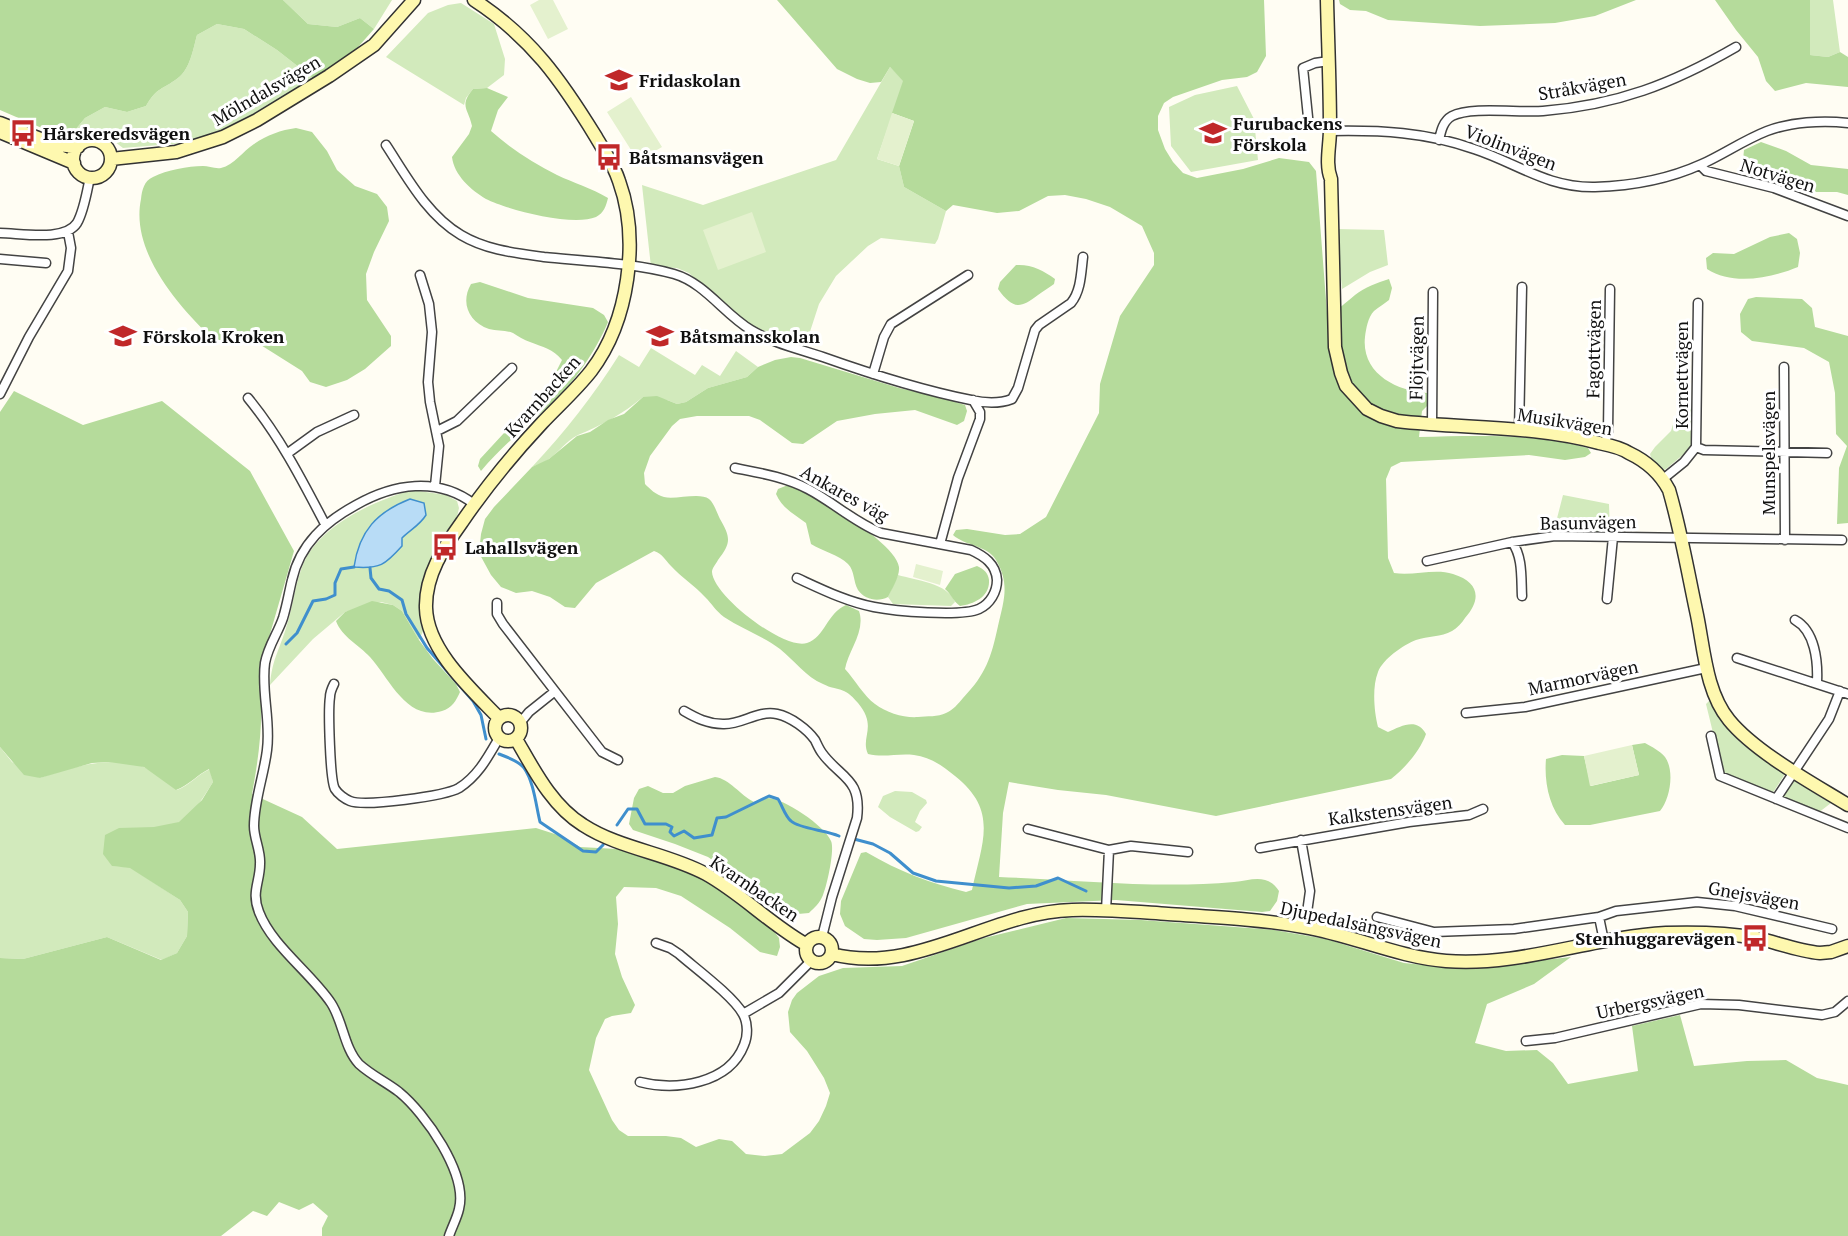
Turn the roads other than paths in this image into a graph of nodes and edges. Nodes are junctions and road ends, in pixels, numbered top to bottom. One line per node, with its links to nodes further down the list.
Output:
1 (414, 0): 14 (street, Mölndalsvägen)
2 (474, 0): 24 (street, Kvarnbacken)
3 (1327, 0): 5 (street, Musikvägen)
4 (1736, 47): 11 (street, Stråkvägen)
5 (1329, 62): 8 (street); 9 (street, Musikvägen)
6 (0, 123): 13 (street)
7 (1848, 123): 16 (street, Violinvägen)
8 (1309, 127)
9 (1330, 131): 11 (street, Violinvägen); 38 (street, Musikvägen)
10 (0, 132): 15 (street)
11 (1439, 140): 16 (street, Violinvägen)
12 (386, 145): 24 (street)
13 (78, 147): 14 (street); 15 (street)
14 (111, 159): 17 (street)
15 (74, 163): 17 (street)
16 (1700, 165): 18 (street, Notvägen)
17 (90, 177): 19 (street)
18 (1848, 216)
19 (68, 232): 20 (street); 34 (street)
20 (0, 233)
21 (1083, 257): 36 (street)
22 (0, 259): 23 (street)
23 (46, 263)
24 (628, 267): 33 (street); 49 (street, Kvarnbacken)
25 (420, 275): 39 (street)
26 (968, 275): 33 (street)
27 (1522, 288): 40 (street)
28 (1610, 289): 41 (street, Fagottvägen)
29 (1433, 292): 38 (street, Flöjtvägen)
30 (1698, 303): 42 (street, Kornettvägen)
31 (1784, 367): 44 (street, Munspelsvägen)
32 (512, 368): 39 (street)
33 (873, 374): 36 (street)
34 (0, 394)
35 (248, 398): 43 (street)
36 (973, 400): 56 (street)
37 (354, 415): 43 (street)
38 (1432, 425): 40 (street, Musikvägen)
39 (436, 431): 48 (street)
40 (1519, 431): 41 (street, Musikvägen)
41 (1605, 444): 47 (street, Musikvägen)
42 (1696, 447): 44 (street); 47 (street)
43 (288, 453): 50 (street)
44 (1784, 453): 45 (street); 53 (street, Munspelsvägen)
45 (1827, 453)
46 (735, 468): 56 (street, Ankares väg)
47 (1663, 479): 52 (street)
48 (435, 486): 49 (street); 50 (street)
49 (474, 504): 71 (street, Kvarnbacken)
50 (326, 524): 103 (street)
51 (1613, 537): 52 (street, Basunvägen); 55 (street, Basunvägen); 60 (street)
52 (1681, 538): 53 (street, Basunvägen); 64 (street)
53 (1785, 540): 54 (street, Basunvägen)
54 (1842, 540)
55 (1512, 542): 57 (street, Basunvägen); 59 (street)
56 (940, 544): 58 (street, Ankares väg)
57 (1427, 561)
58 (797, 578)
59 (1522, 596)
60 (1607, 599)
61 (497, 603): 67 (street)
62 (1795, 620): 65 (street)
63 (1737, 658): 65 (street)
64 (1706, 668): 70 (street, Marmorvägen); 77 (street)
65 (1817, 682): 68 (street)
66 (334, 684): 74 (street)
67 (554, 692): 72 (street); 76 (street)
68 (1844, 692): 77 (street)
69 (684, 711): 92 (street)
70 (1466, 713)
71 (499, 718): 72 (street); 74 (street)
72 (520, 723): 75 (street)
73 (1711, 736): 78 (street)
74 (500, 738): 75 (street)
75 (516, 739): 95 (street, Kvarnbacken)
76 (618, 760)
77 (1793, 770): 78 (street); 79 (street)
78 (1776, 799): 81 (street)
79 (1848, 805)
80 (1483, 809): 83 (street, Kalkstensvägen)
81 (1848, 828)
82 (1028, 829): 85 (street)
83 (1301, 840): 84 (street, Kalkstensvägen); 90 (street)
84 (1260, 848)
85 (1109, 850): 86 (street); 87 (street)
86 (1188, 852)
87 (1106, 911): 90 (street, Djupedalsängsvägen); 97 (street, Djupedalsängsvägen)
88 (1599, 916): 89 (street, Gnejsvägen); 91 (street, Gnejsvägen); 93 (street)
89 (1377, 917)
90 (1305, 927): 93 (street, Djupedalsängsvägen)
91 (1832, 929)
92 (822, 937): 95 (street); 97 (street)
93 (1604, 941): 96 (street, Djupedalsängsvägen)
94 (656, 944): 100 (street)
95 (807, 945): 98 (street)
96 (1848, 946)
97 (832, 954): 98 (street)
98 (811, 961): 100 (street)
99 (1848, 1001): 101 (street, Urbergsvägen)
100 (743, 1014): 102 (street)
101 (1526, 1041)
102 (640, 1082)
103 (449, 1236)

